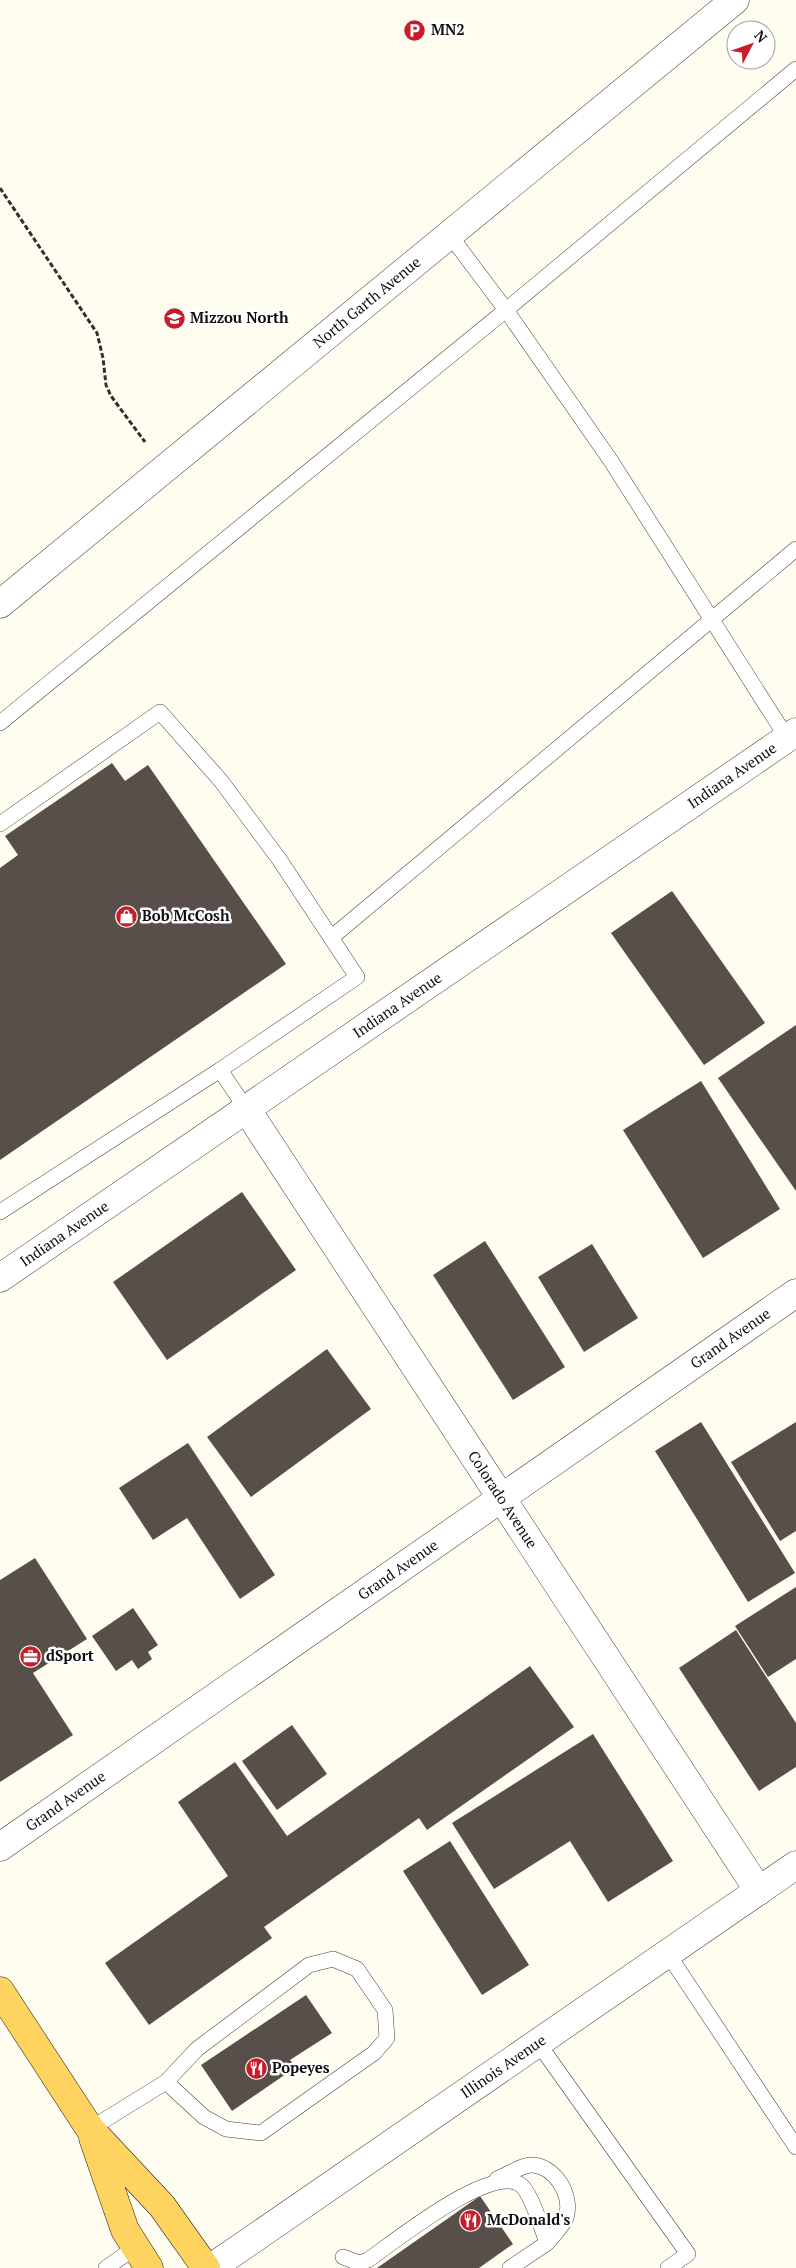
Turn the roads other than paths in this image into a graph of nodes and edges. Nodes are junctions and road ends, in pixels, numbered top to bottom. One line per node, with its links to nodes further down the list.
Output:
1 (735, 0): 3 (street, North Garth Avenue)
2 (796, 69): 4 (lane)
3 (449, 234): 4 (lane); 6 (street, North Garth Avenue)
4 (506, 310): 7 (lane); 8 (lane)
5 (796, 550): 7 (lane)
6 (0, 604)
7 (711, 620): 9 (lane); 11 (lane)
8 (0, 723)
9 (791, 735): 13 (street, Indiana Avenue)
10 (0, 824): 11 (lane)
11 (332, 937): 12 (lane)
12 (220, 1070): 13 (lane); 14 (lane)
13 (247, 1110): 15 (street, Indiana Avenue); 17 (street, Colorado Avenue)
14 (0, 1212)
15 (0, 1278)
16 (796, 1293): 17 (street, Grand Avenue)
17 (501, 1499): 18 (street, Grand Avenue); 20 (street, Colorado Avenue)
18 (0, 1847)
19 (796, 1864): 20 (street, Illinois Avenue)
20 (759, 1891): 21 (street, Illinois Avenue)
21 (668, 1954): 23 (street, Illinois Avenue); 26 (lane)
22 (0, 1991): 25 (main road)
23 (538, 2043): 33 (street, Illinois Avenue); 35 (lane)
24 (166, 2082): 24 (lane); 25 (lane)
25 (90, 2129): 29 (main road); 32 (main road)
26 (796, 2146)
27 (489, 2183): 28 (lane); 28 (lane); 30 (lane)
28 (547, 2243): 34 (lane)
29 (142, 2257): 31 (lane)
30 (343, 2257)
31 (106, 2268)
32 (206, 2268)
33 (211, 2268)
34 (510, 2268)
35 (668, 2268)

